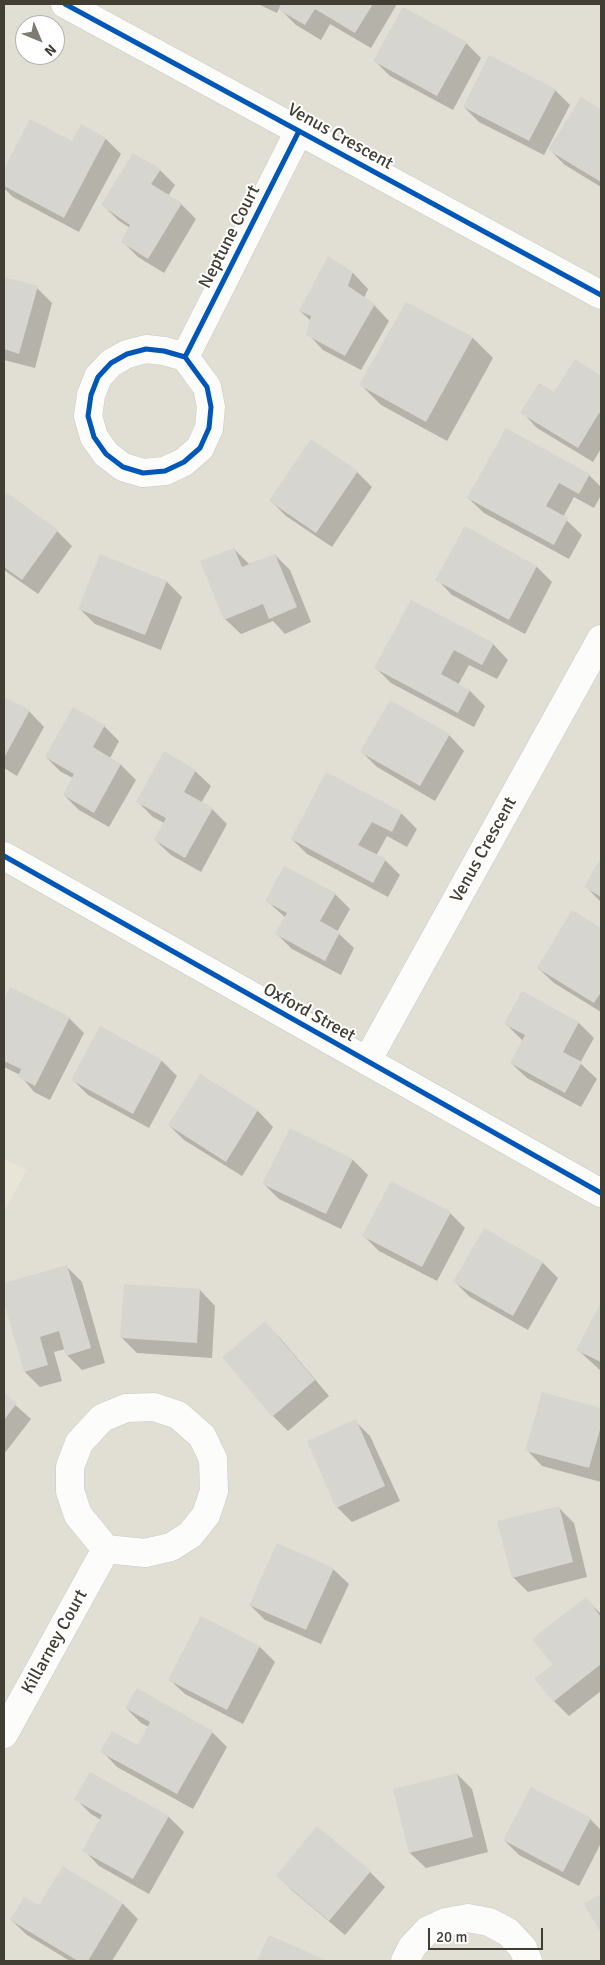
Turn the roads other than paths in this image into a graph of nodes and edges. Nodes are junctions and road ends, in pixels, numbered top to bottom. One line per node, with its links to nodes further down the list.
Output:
1 (65, 4): 2 (street, Venus Crescent)
2 (300, 131): 3 (street, Venus Crescent); 4 (street, Neptune Court)
3 (601, 295)
4 (185, 357): 4 (street)
5 (601, 639): 7 (street, Venus Crescent)
6 (4, 856): 7 (street, Oxford Street)
7 (367, 1061): 8 (street, Oxford Street)
8 (601, 1193)
9 (106, 1549): 9 (street); 10 (street, Killarney Court)
10 (4, 1734)
11 (405, 1961): 12 (street)
12 (528, 1961)

